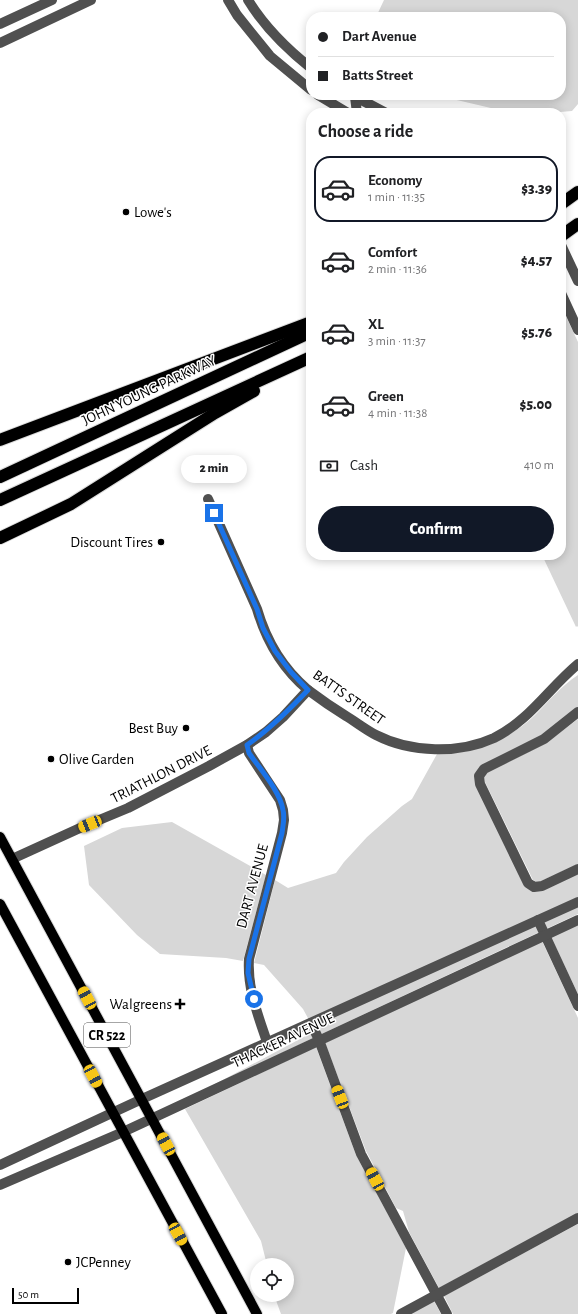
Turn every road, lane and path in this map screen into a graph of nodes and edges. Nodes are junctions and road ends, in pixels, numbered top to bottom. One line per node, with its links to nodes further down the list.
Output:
1 (52, 0): 5 (street)
2 (91, 0): 6 (street)
3 (228, 0): 8 (street)
4 (248, 0): 7 (street)
5 (0, 24)
6 (0, 43)
7 (306, 63)
8 (306, 86)
9 (326, 100): 11 (street)
10 (361, 100): 12 (street)
11 (340, 108)
12 (376, 108)
13 (578, 192): 14 (highway)
14 (566, 200)
15 (578, 224): 16 (highway)
16 (566, 232)
17 (566, 256): 18 (street)
18 (578, 281)
19 (566, 304): 21 (street)
20 (306, 324): 25 (highway)
21 (578, 330)
22 (306, 334): 26 (highway, JOHN YOUNG PARKWAY)
23 (306, 359): 24 (highway)
24 (279, 372): 28 (highway); 29 (highway)
25 (0, 440)
26 (0, 477)
27 (208, 499): 31 (street, BATTS STREET)
28 (0, 500)
29 (0, 538)
30 (578, 664): 31 (street, BATTS STREET)
31 (308, 690): 33 (street, TRIATHLON DRIVE)
32 (578, 712): 36 (street)
33 (247, 745): 35 (street, TRIATHLON DRIVE); 47 (street, DART AVENUE)
34 (0, 837): 35 (main road, CR 522)
35 (12, 859): 48 (main road, CR 522)
36 (578, 869)
37 (578, 902): 39 (street, THACKER AVENUE)
38 (0, 904): 49 (main road, CR 522)
39 (538, 920): 41 (street); 42 (street, THACKER AVENUE)
40 (578, 920): 41 (street, THACKER AVENUE)
41 (545, 935): 43 (street, THACKER AVENUE); 44 (street)
42 (414, 976): 43 (street); 45 (street, THACKER AVENUE)
43 (421, 993): 46 (street, THACKER AVENUE)
44 (578, 1006)
45 (311, 1023): 46 (street); 47 (street, THACKER AVENUE)
46 (319, 1040): 50 (street, THACKER AVENUE); 55 (street)
47 (267, 1042): 48 (street, THACKER AVENUE)
48 (142, 1098): 49 (street); 50 (main road, CR 522)
49 (112, 1112): 51 (main road, CR 522); 52 (street)
50 (152, 1118): 51 (street, THACKER AVENUE); 57 (main road, CR 522)
51 (124, 1132): 53 (street, THACKER AVENUE); 56 (main road, CR 522)
52 (0, 1165)
53 (0, 1185)
54 (578, 1218): 55 (street)
55 (437, 1294): 58 (street); 59 (street)
56 (222, 1314)
57 (257, 1314)
58 (401, 1314)
59 (447, 1314)

